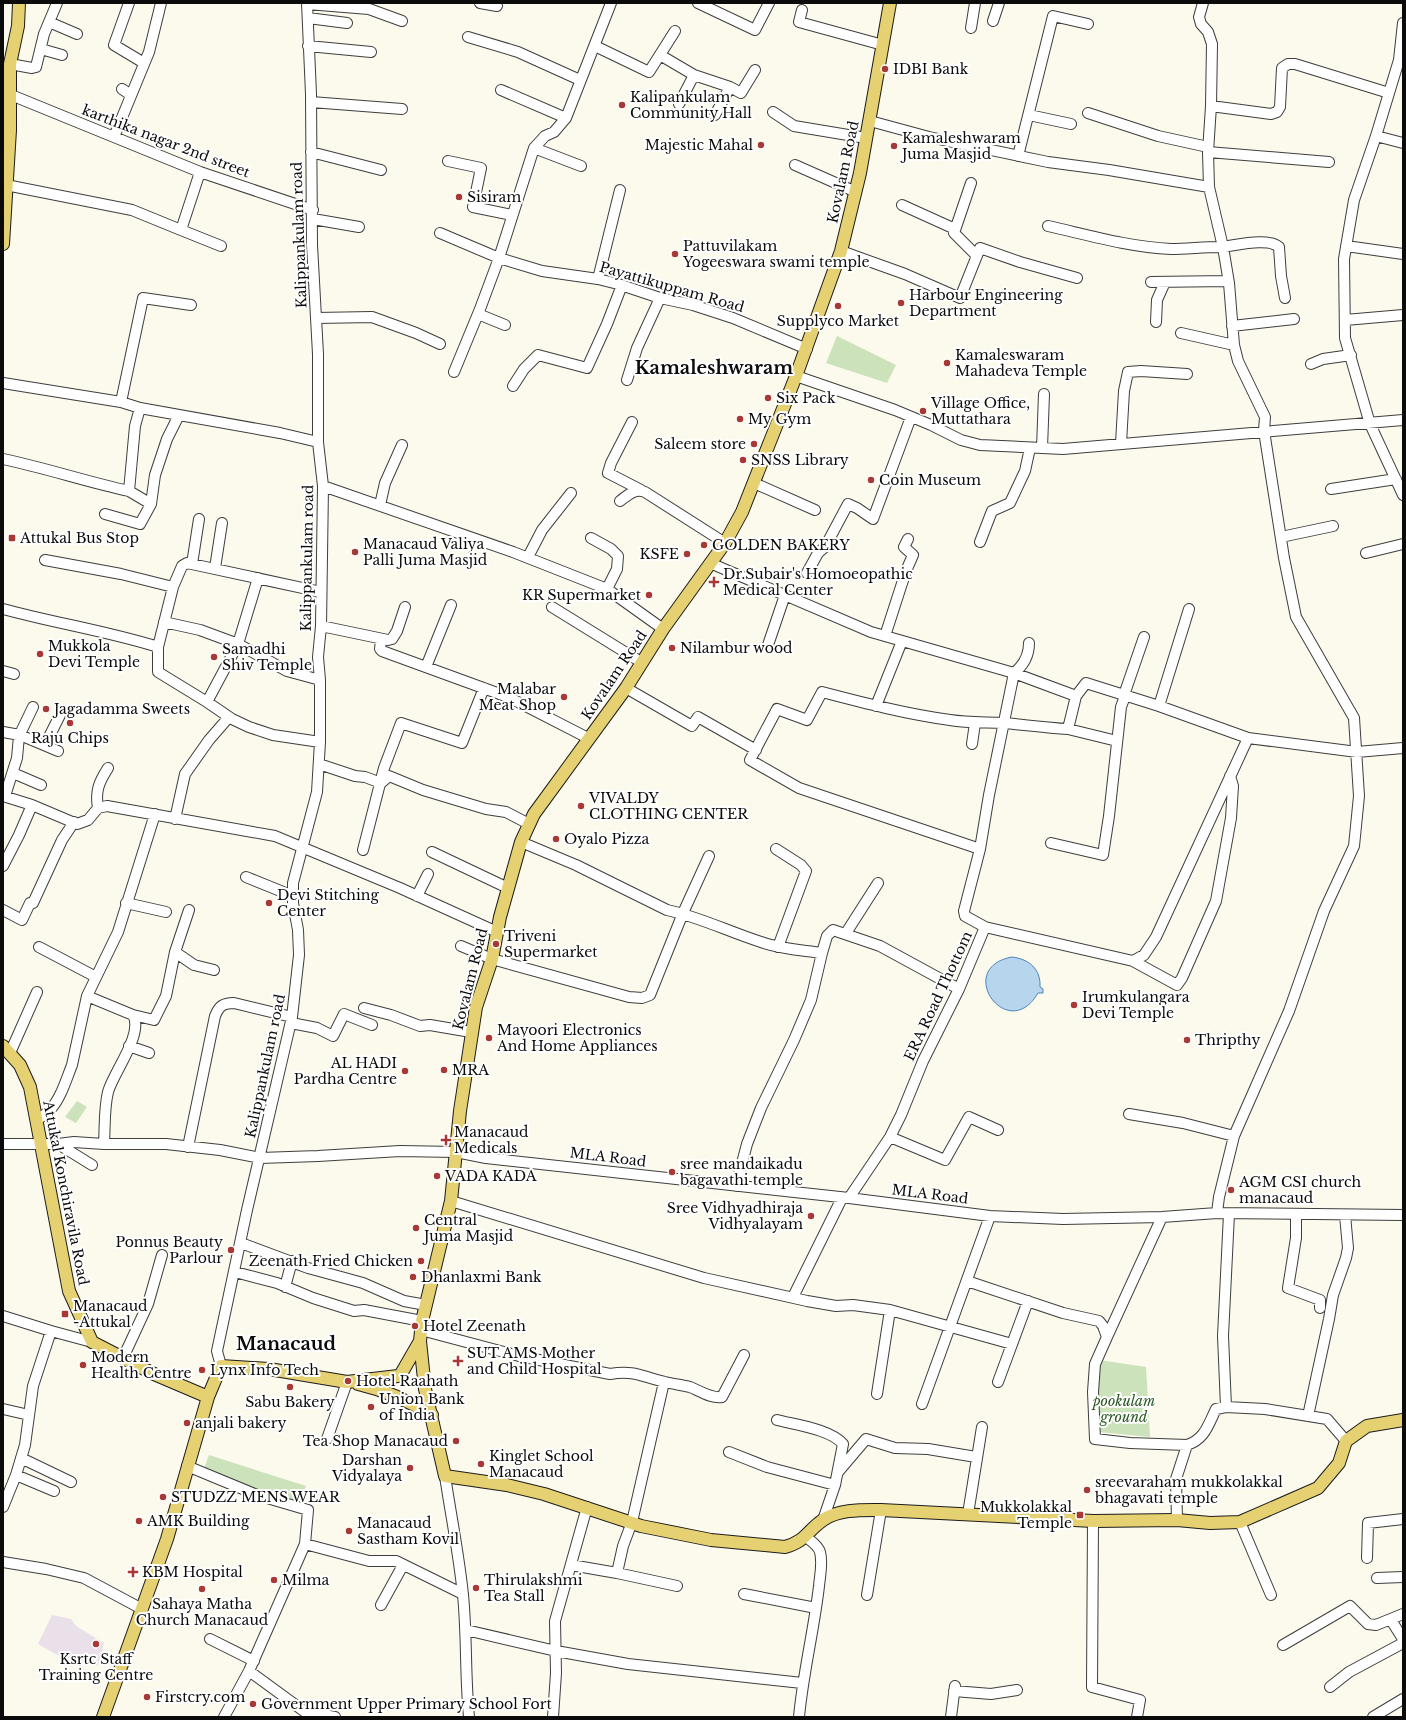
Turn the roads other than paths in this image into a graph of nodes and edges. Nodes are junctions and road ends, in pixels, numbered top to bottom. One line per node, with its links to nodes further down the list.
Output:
1 (57, 3): 19 (street)
2 (129, 3): 34 (street)
3 (161, 3): 34 (street)
4 (480, 3): 14 (street)
5 (611, 3): 29 (street)
6 (698, 3): 7 (street)
7 (769, 3)
8 (890, 3): 27 (main road, Kovalam Road)
9 (975, 3): 23 (street)
10 (999, 3): 18 (street)
11 (1203, 3): 47 (street)
12 (16, 4): 35 (main road)
13 (307, 4): 16 (street, Kalippankulam road); 17 (street)
14 (497, 6)
15 (802, 10): 27 (street)
16 (308, 18): 20 (street); 28 (street, Kalippankulam road)
17 (402, 21)
18 (993, 21)
19 (49, 22): 25 (street); 30 (street)
20 (347, 23)
21 (1403, 23): 42 (street)
22 (1088, 24): 52 (street)
23 (970, 28)
24 (675, 31): 33 (street)
25 (77, 34)
26 (468, 37): 38 (street)
27 (883, 45): 54 (main road, Kovalam Road)
28 (308, 46): 31 (street); 45 (street, Kalippankulam road)
29 (595, 46): 33 (street); 38 (street)
30 (41, 49): 32 (street); 35 (street)
31 (371, 52)
32 (62, 55)
33 (660, 55): 37 (street)
34 (144, 63): 43 (street)
35 (10, 64): 44 (main road)
36 (755, 70): 39 (street)
37 (694, 75): 39 (street); 46 (street)
38 (580, 80): 53 (street)
39 (730, 87): 51 (street)
40 (122, 89): 43 (street)
41 (501, 90): 53 (street)
42 (1389, 93): 47 (street); 56 (street)
43 (131, 94): 57 (street)
44 (7, 95): 57 (street, karthika nagar 2nd street); 71 (main road)
45 (311, 102): 48 (street); 62 (street, Kalippankulam road)
46 (679, 104)
47 (1211, 106): 61 (street)
48 (402, 109)
49 (774, 112): 58 (street)
50 (1088, 113): 61 (street)
51 (715, 115)
52 (1029, 115): 55 (street); 63 (street)
53 (566, 118): 60 (street)
54 (870, 122): 58 (main road, Kovalam Road); 63 (street)
55 (1071, 124)
56 (1376, 136): 59 (street); 86 (street)
57 (114, 137): 69 (street, karthika nagar 2nd street)
58 (866, 138): 74 (main road, Kovalam Road)
59 (1403, 143)
60 (534, 148): 67 (street); 77 (street)
61 (1208, 149): 65 (street); 72 (street)
62 (311, 152): 68 (street); 76 (street, Kalippankulam road)
63 (1018, 156): 72 (street)
64 (448, 161): 77 (street)
65 (1329, 162)
66 (795, 165): 74 (street)
67 (581, 166)
68 (381, 170)
69 (200, 172): 76 (street, karthika nagar 2nd street); 82 (street)
70 (970, 183): 81 (street)
71 (6, 186): 79 (main road); 82 (street)
72 (1208, 187): 87 (street)
73 (620, 190): 93 (street)
74 (856, 192): 88 (main road, Kovalam Road)
75 (902, 205): 81 (street)
76 (313, 215): 80 (street, karthika nagar 2nd street); 103 (street, Kalippankulam road)
77 (512, 215): 91 (street)
78 (1048, 226): 87 (street)
79 (3, 227): 84 (main road)
80 (358, 227)
81 (955, 229): 89 (street)
82 (181, 230): 85 (street)
83 (440, 233): 91 (street, Payattikuppam Road)
84 (3, 244)
85 (221, 246)
86 (1346, 246): 90 (street); 105 (street)
87 (1223, 247): 94 (street); 99 (street)
88 (841, 251): 89 (street); 112 (main road, Kovalam Road)
89 (978, 252): 92 (street)
90 (1403, 254)
91 (499, 258): 93 (street, Payattikuppam Road); 101 (street)
92 (1077, 278)
93 (598, 279): 97 (street, Payattikuppam Road)
94 (1228, 281): 96 (street); 108 (street)
95 (1150, 282): 96 (street)
96 (1165, 282): 106 (street)
97 (622, 285): 98 (street, Payattikuppam Road); 120 (street)
98 (660, 298): 112 (street, Payattikuppam Road); 118 (street)
99 (1285, 298)
100 (191, 305): 122 (street)
101 (478, 314): 107 (street); 115 (street)
102 (1403, 315): 105 (street)
103 (316, 318): 110 (street); 130 (street, Kalippankulam road)
104 (1294, 319): 108 (street)
105 (1345, 320): 113 (street)
106 (1156, 322)
107 (505, 325)
108 (1232, 326): 111 (street)
109 (1181, 333): 111 (street)
110 (440, 344)
111 (1234, 345): 129 (street)
112 (807, 349): 117 (main road, Kovalam Road)
113 (1350, 355): 114 (street); 128 (street)
114 (1311, 364)
115 (454, 372)
116 (1188, 374): 131 (street)
117 (796, 376): 125 (street); 137 (main road, Kovalam Road)
118 (627, 380)
119 (3, 384): 122 (street)
120 (513, 386)
121 (1044, 394): 134 (street)
122 (121, 402): 123 (street)
123 (140, 408): 124 (street); 141 (street)
124 (179, 415): 130 (street); 145 (street)
125 (911, 417): 133 (street); 164 (street)
126 (1403, 420): 128 (street)
127 (632, 422): 139 (street)
128 (1370, 424): 129 (street); 136 (street)
129 (1264, 431): 131 (street); 152 (street)
130 (318, 442): 138 (street, Kalippankulam road)
131 (1121, 443): 134 (street)
132 (402, 445): 146 (street)
133 (1030, 448): 134 (street); 155 (street)
134 (1042, 448)
135 (3, 459): 141 (street)
136 (1396, 479): 140 (street); 143 (street)
137 (754, 483): 147 (street); 156 (main road, Kovalam Road)
138 (322, 486): 146 (street); 168 (street, Kalippankulam road)
139 (641, 490): 144 (street); 156 (street)
140 (1331, 490)
141 (130, 491): 145 (street)
142 (571, 493): 159 (street)
143 (1403, 495)
144 (620, 501)
145 (151, 504): 148 (street)
146 (380, 505): 159 (street)
147 (814, 510)
148 (105, 514)
149 (199, 519): 162 (street)
150 (222, 523): 163 (street)
151 (1333, 526): 152 (street)
152 (1281, 537): 216 (street)
153 (591, 538): 167 (street)
154 (908, 539): 178 (street)
155 (980, 542)
156 (725, 543): 161 (main road, Kovalam Road)
157 (1403, 544): 158 (street)
158 (1366, 553)
159 (528, 557): 167 (street)
160 (45, 560): 166 (street)
161 (710, 563): 169 (street); 177 (main road, Kovalam Road)
162 (192, 564): 163 (street); 166 (street)
163 (215, 568): 165 (street)
164 (807, 572)
165 (258, 578): 168 (street); 183 (street)
166 (173, 587): 175 (street)
167 (607, 589): 177 (street)
168 (320, 592): 176 (street, Kalippankulam road)
169 (785, 595): 178 (street); 184 (street)
170 (451, 606): 187 (street)
171 (405, 607): 180 (street)
172 (552, 607): 186 (street)
173 (3, 609): 185 (street)
174 (1189, 609): 198 (street)
175 (164, 622): 183 (street); 185 (street)
176 (321, 626): 180 (street); 191 (street, Kalippankulam road)
177 (663, 629): 186 (main road, Kovalam Road)
178 (885, 636): 181 (street)
179 (1144, 637): 195 (street)
180 (382, 640): 187 (street)
181 (902, 641): 189 (street); 197 (street)
182 (1029, 643): 189 (street)
183 (238, 644): 191 (street); 196 (street)
184 (768, 645)
185 (158, 646): 196 (street)
186 (642, 662): 193 (main road, Kovalam Road)
187 (426, 668): 192 (street)
188 (3, 671): 190 (street)
189 (1014, 673): 194 (street); 203 (street)
190 (14, 674)
191 (320, 680): 210 (street, Kalippankulam road)
192 (484, 688): 207 (street); 221 (street)
193 (626, 688): 207 (main road, Kovalam Road); 214 (street)
194 (1076, 696): 195 (street); 204 (street)
195 (1125, 696): 198 (street); 209 (street)
196 (207, 702): 201 (street)
197 (876, 706): 202 (street); 214 (street)
198 (1159, 706): 208 (street)
199 (33, 707): 206 (street)
200 (60, 715): 212 (street)
201 (229, 717): 210 (street); 227 (street)
202 (975, 723): 203 (street); 211 (street)
203 (1004, 723): 204 (street); 234 (street)
204 (1068, 729): 209 (street)
205 (3, 732): 206 (street)
206 (20, 735): 212 (street); 219 (street)
207 (588, 738): 229 (main road, Kovalam Road)
208 (1248, 738): 216 (street); 220 (street)
209 (1117, 741): 231 (street)
210 (320, 742): 217 (street, Kalippankulam road)
211 (972, 744)
212 (45, 746): 215 (street)
213 (1403, 748): 216 (street)
214 (756, 750): 234 (street)
215 (58, 751)
216 (1357, 752): 276 (street)
217 (319, 764): 221 (street); 232 (street, Kalippankulam road)
218 (108, 768): 225 (street)
219 (12, 773): 222 (street); 223 (street)
220 (1230, 776): 259 (street); 259 (street, ERA Road Thottom)
221 (381, 782): 229 (street); 235 (street)
222 (41, 785)
223 (4, 796): 224 (street)
224 (32, 805): 228 (street); 238 (street)
225 (98, 808): 226 (street); 228 (street)
226 (155, 814): 227 (street); 245 (street)
227 (176, 819): 232 (street)
228 (74, 822): 246 (street)
229 (529, 824): 230 (main road, Kovalam Road)
230 (521, 842): 242 (main road, Kovalam Road); 249 (street)
231 (1051, 843)
232 (302, 847): 243 (street, Kalippankulam road); 244 (street)
233 (776, 849): 255 (street)
234 (980, 849): 250 (street)
235 (363, 850)
236 (432, 852): 242 (street)
237 (708, 856): 249 (street)
238 (3, 866)
239 (428, 874): 244 (street)
240 (246, 877): 243 (street)
241 (878, 883): 252 (street)
242 (508, 888): 251 (main road, Kovalam Road)
243 (293, 896): 267 (street, Kalippankulam road)
244 (417, 896): 251 (street)
245 (126, 903): 248 (street); 261 (street)
246 (3, 910)
247 (189, 910): 256 (street)
248 (166, 912)
249 (683, 913): 255 (street); 258 (street)
250 (985, 927): 259 (street, ERA Road Thottom); 262 (street, ERA Road Thottom)
251 (497, 932): 258 (main road, Kovalam Road)
252 (846, 933): 257 (street); 262 (street)
253 (461, 946): 258 (street)
254 (39, 947): 261 (street)
255 (778, 947): 257 (street)
256 (175, 952): 260 (street); 266 (street)
257 (822, 953): 286 (street)
258 (492, 958): 269 (main road, Kovalam Road)
259 (1133, 960)
260 (214, 970)
261 (96, 977): 264 (street)
262 (959, 989): 277 (street, ERA Road Thottom)
263 (37, 992): 271 (street)
264 (87, 996): 266 (street); 274 (street)
265 (364, 1008): 269 (street)
266 (133, 1015): 270 (street)
267 (291, 1020): 268 (street); 282 (street); 284 (street, Kalippankulam road)
268 (372, 1025)
269 (471, 1032): 283 (main road, Kovalam Road)
270 (129, 1046): 272 (street); 281 (street)
271 (6, 1050): 274 (main road, Attukal Konchiravila Road)
272 (149, 1053)
273 (1129, 1114): 276 (street)
274 (37, 1120): 278 (main road, Attukal Konchiravila Road)
275 (998, 1130): 277 (street)
276 (1234, 1136): 289 (street)
277 (890, 1137): 287 (street, ERA Road Thottom)
278 (42, 1143): 279 (street, MLA Road); 280 (street, MLA Road); 312 (main road, Attukal Konchiravila Road)
279 (3, 1144)
280 (58, 1144): 281 (street, MLA Road); 285 (street)
281 (104, 1144): 282 (street, MLA Road)
282 (188, 1147): 284 (street, MLA Road)
283 (456, 1152): 284 (street, MLA Road); 286 (street, MLA Road); 288 (main road, Kovalam Road)
284 (260, 1158): 296 (street, Kalippankulam road)
285 (92, 1165)
286 (736, 1186): 287 (street, MLA Road)
287 (845, 1198): 294 (street, MLA Road); 302 (street, ERA Road Thottom)
288 (450, 1201): 302 (street); 304 (main road, Kovalam Road)
289 (1217, 1213): 290 (street, MLA Road); 295 (street, MLA Road)
290 (1229, 1214): 291 (street, MLA Road); 326 (street)
291 (1296, 1214): 292 (street, MLA Road); 305 (street)
292 (1345, 1215): 293 (street, MLA Road); 330 (street)
293 (1403, 1215)
294 (990, 1216): 295 (street, MLA Road); 300 (street)
295 (1162, 1217): 311 (street)
296 (241, 1243): 298 (street); 299 (street, Kalippankulam road)
297 (162, 1256): 315 (street)
298 (292, 1261): 301 (street); 304 (street)
299 (235, 1272): 301 (street); 316 (street, Kalippankulam road)
300 (967, 1280): 303 (street); 308 (street)
301 (285, 1287): 310 (street)
302 (793, 1297): 306 (street)
303 (1028, 1301): 311 (street); 313 (street)
304 (426, 1305): 310 (main road, Kovalam Road)
305 (1320, 1308)
306 (890, 1310): 308 (street); 322 (street)
307 (3, 1316): 309 (street)
308 (950, 1327): 313 (street); 325 (street)
309 (51, 1331): 312 (street); 328 (street)
310 (421, 1331): 317 (main road, Kovalam Road); 319 (street); 321 (main road)
311 (1107, 1338): 336 (street)
312 (92, 1342): 315 (main road)
313 (1012, 1344): 320 (street)
314 (744, 1355): 319 (street)
315 (123, 1358): 323 (main road)
316 (221, 1366): 318 (main road); 323 (main road)
317 (400, 1375): 318 (main road); 321 (main road); 324 (main road)
318 (347, 1382): 324 (main road); 334 (street)
319 (664, 1382): 355 (street)
320 (998, 1382)
321 (425, 1386): 324 (main road); 329 (main road)
322 (877, 1394)
323 (208, 1397): 340 (main road)
324 (402, 1400): 329 (main road)
325 (922, 1404)
326 (1226, 1408): 330 (street); 336 (street)
327 (3, 1409): 328 (street)
328 (28, 1415): 339 (street)
329 (432, 1415): 343 (main road)
330 (1308, 1416): 335 (street)
331 (777, 1420): 341 (street)
332 (1403, 1420): 335 (main road)
333 (982, 1427): 338 (street)
334 (327, 1439)
335 (1346, 1441): 356 (main road)
336 (1187, 1445): 353 (street)
337 (729, 1452): 345 (street)
338 (976, 1457): 341 (street); 350 (street)
339 (21, 1458): 342 (street); 344 (street)
340 (187, 1466): 358 (street); 373 (main road)
341 (838, 1472): 345 (street)
342 (16, 1475): 346 (street); 347 (street)
343 (445, 1476): 348 (main road); 367 (street)
344 (71, 1482)
345 (835, 1485): 352 (street)
346 (54, 1491)
347 (3, 1507)
348 (587, 1507): 355 (main road); 362 (street)
349 (881, 1510): 350 (main road); 352 (main road); 369 (street)
350 (968, 1514): 354 (main road)
351 (1403, 1519): 359 (street)
352 (822, 1520): 357 (main road)
353 (1177, 1520): 354 (main road); 356 (main road)
354 (1093, 1521): 396 (street)
355 (632, 1522): 357 (main road); 363 (street)
356 (1240, 1522): 370 (street)
357 (806, 1537): 372 (street)
358 (305, 1544): 361 (street); 382 (street)
359 (1367, 1558)
360 (3, 1562): 373 (street)
361 (403, 1565): 367 (street); 371 (street)
362 (571, 1565): 363 (street); 381 (street)
363 (616, 1573): 366 (street)
364 (1403, 1577): 365 (street)
365 (1377, 1578)
366 (677, 1586)
367 (463, 1594): 376 (street)
368 (744, 1594): 372 (street)
369 (867, 1595)
370 (1271, 1595)
371 (380, 1605)
372 (816, 1608): 384 (street)
373 (142, 1609): 389 (main road)
374 (1403, 1614): 375 (street)
375 (1391, 1620): 378 (street); 380 (street)
376 (466, 1630): 381 (street); 392 (street)
377 (210, 1638): 382 (street)
378 (1403, 1639)
379 (1403, 1643): 385 (street)
380 (1283, 1645)
381 (556, 1651): 384 (street); 393 (street)
382 (254, 1661): 383 (street)
383 (249, 1671): 388 (street); 390 (street)
384 (802, 1683): 394 (street)
385 (1330, 1687)
386 (1017, 1690): 395 (street)
387 (1403, 1698): 397 (street)
388 (309, 1715): 391 (street)
389 (103, 1717)
390 (224, 1717)
391 (335, 1717)
392 (469, 1717)
393 (553, 1717)
394 (799, 1717)
395 (951, 1717)
396 (1137, 1717)
397 (1373, 1717)

